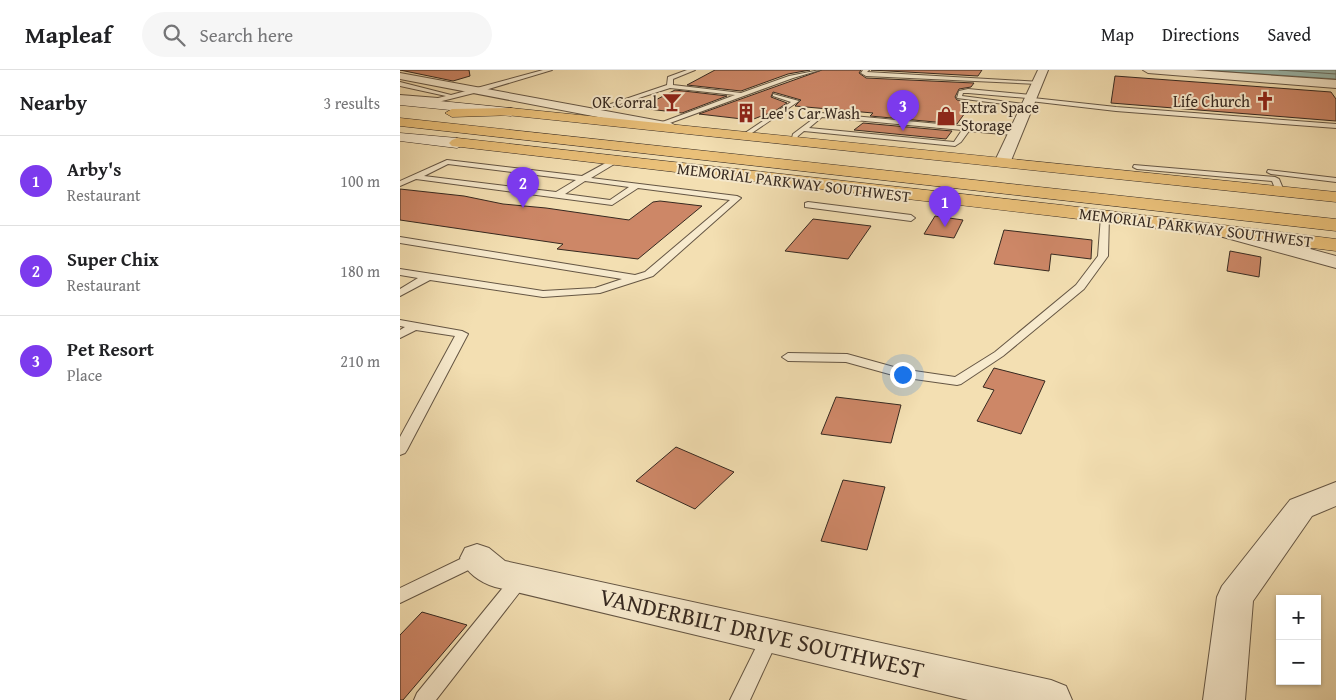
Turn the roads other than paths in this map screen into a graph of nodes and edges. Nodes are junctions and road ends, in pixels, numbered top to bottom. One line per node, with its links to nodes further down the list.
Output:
1 (549, 70): 10 (lane)
2 (692, 70): 9 (lane)
3 (817, 70): 12 (lane)
4 (866, 70): 6 (lane)
5 (1148, 70): 8 (street)
6 (1041, 76): 15 (street)
7 (403, 79): 10 (street); 18 (lane)
8 (1336, 84)
9 (670, 86): 12 (lane); 19 (lane)
10 (478, 90): 11 (street); 18 (lane)
11 (496, 93): 18 (street); 19 (street)
12 (741, 94): 24 (lane)
13 (776, 95): 30 (lane)
14 (400, 97): 17 (lane)
15 (1030, 100): 15 (lane); 25 (lane); 28 (street)
16 (400, 101): 17 (main road, MEMORIAL PARKWAY SOUTHWEST)
17 (433, 102): 18 (main road, MEMORIAL PARKWAY SOUTHWEST)
18 (457, 102): 20 (main road, MEMORIAL PARKWAY SOUTHWEST)
19 (585, 111): 22 (street); 24 (street)
20 (511, 112): 21 (main road); 22 (main road, MEMORIAL PARKWAY SOUTHWEST)
21 (400, 113): 45 (main road, MEMORIAL PARKWAY SOUTHWEST)
22 (565, 118): 27 (main road, MEMORIAL PARKWAY SOUTHWEST)
23 (400, 122): 50 (main road, MEMORIAL PARKWAY SOUTHWEST)
24 (659, 125): 27 (street)
25 (1336, 126)
26 (967, 128): 28 (lane); 29 (lane); 29 (lane)
27 (682, 129): 30 (main road, MEMORIAL PARKWAY SOUTHWEST)
28 (1014, 133): 33 (street)
29 (798, 135): 30 (main road, MEMORIAL PARKWAY SOUTHWEST); 33 (main road, MEMORIAL PARKWAY SOUTHWEST)
30 (744, 136)
31 (403, 137): 32 (main road, MEMORIAL PARKWAY SOUTHWEST)
32 (613, 161): 37 (lane); 46 (main road, MEMORIAL PARKWAY SOUTHWEST)
33 (1002, 162): 41 (main road, MEMORIAL PARKWAY SOUTHWEST)
34 (1137, 167): 41 (lane)
35 (1272, 172): 38 (lane)
36 (415, 177): 37 (lane); 39 (lane); 42 (lane)
37 (584, 178): 40 (lane); 42 (lane)
38 (1336, 180)
39 (400, 184)
40 (638, 186): 42 (lane); 53 (lane)
41 (1280, 191): 43 (main road, MEMORIAL PARKWAY SOUTHWEST)
42 (557, 195)
43 (1336, 197)
44 (808, 205): 47 (lane)
45 (1336, 214)
46 (1105, 216): 48 (main road, MEMORIAL PARKWAY SOUTHWEST); 57 (lane)
47 (911, 218)
48 (1224, 232): 50 (street)
49 (400, 240): 53 (lane)
50 (1335, 247)
51 (400, 272): 52 (lane)
52 (427, 277): 53 (lane); 54 (lane)
53 (635, 279)
54 (400, 293)
55 (405, 321): 56 (lane); 58 (lane)
56 (400, 335)
57 (788, 357)
58 (400, 450)
59 (1336, 493): 67 (street)
60 (477, 558): 61 (street, VANDERBILT DRIVE SOUTHWEST); 62 (lane)
61 (520, 579): 63 (street, VANDERBILT DRIVE SOUTHWEST); 64 (lane)
62 (400, 596)
63 (770, 635): 65 (lane); 66 (street, VANDERBILT DRIVE SOUTHWEST)
64 (424, 700)
65 (740, 700)
66 (1051, 700)
67 (1224, 700)

